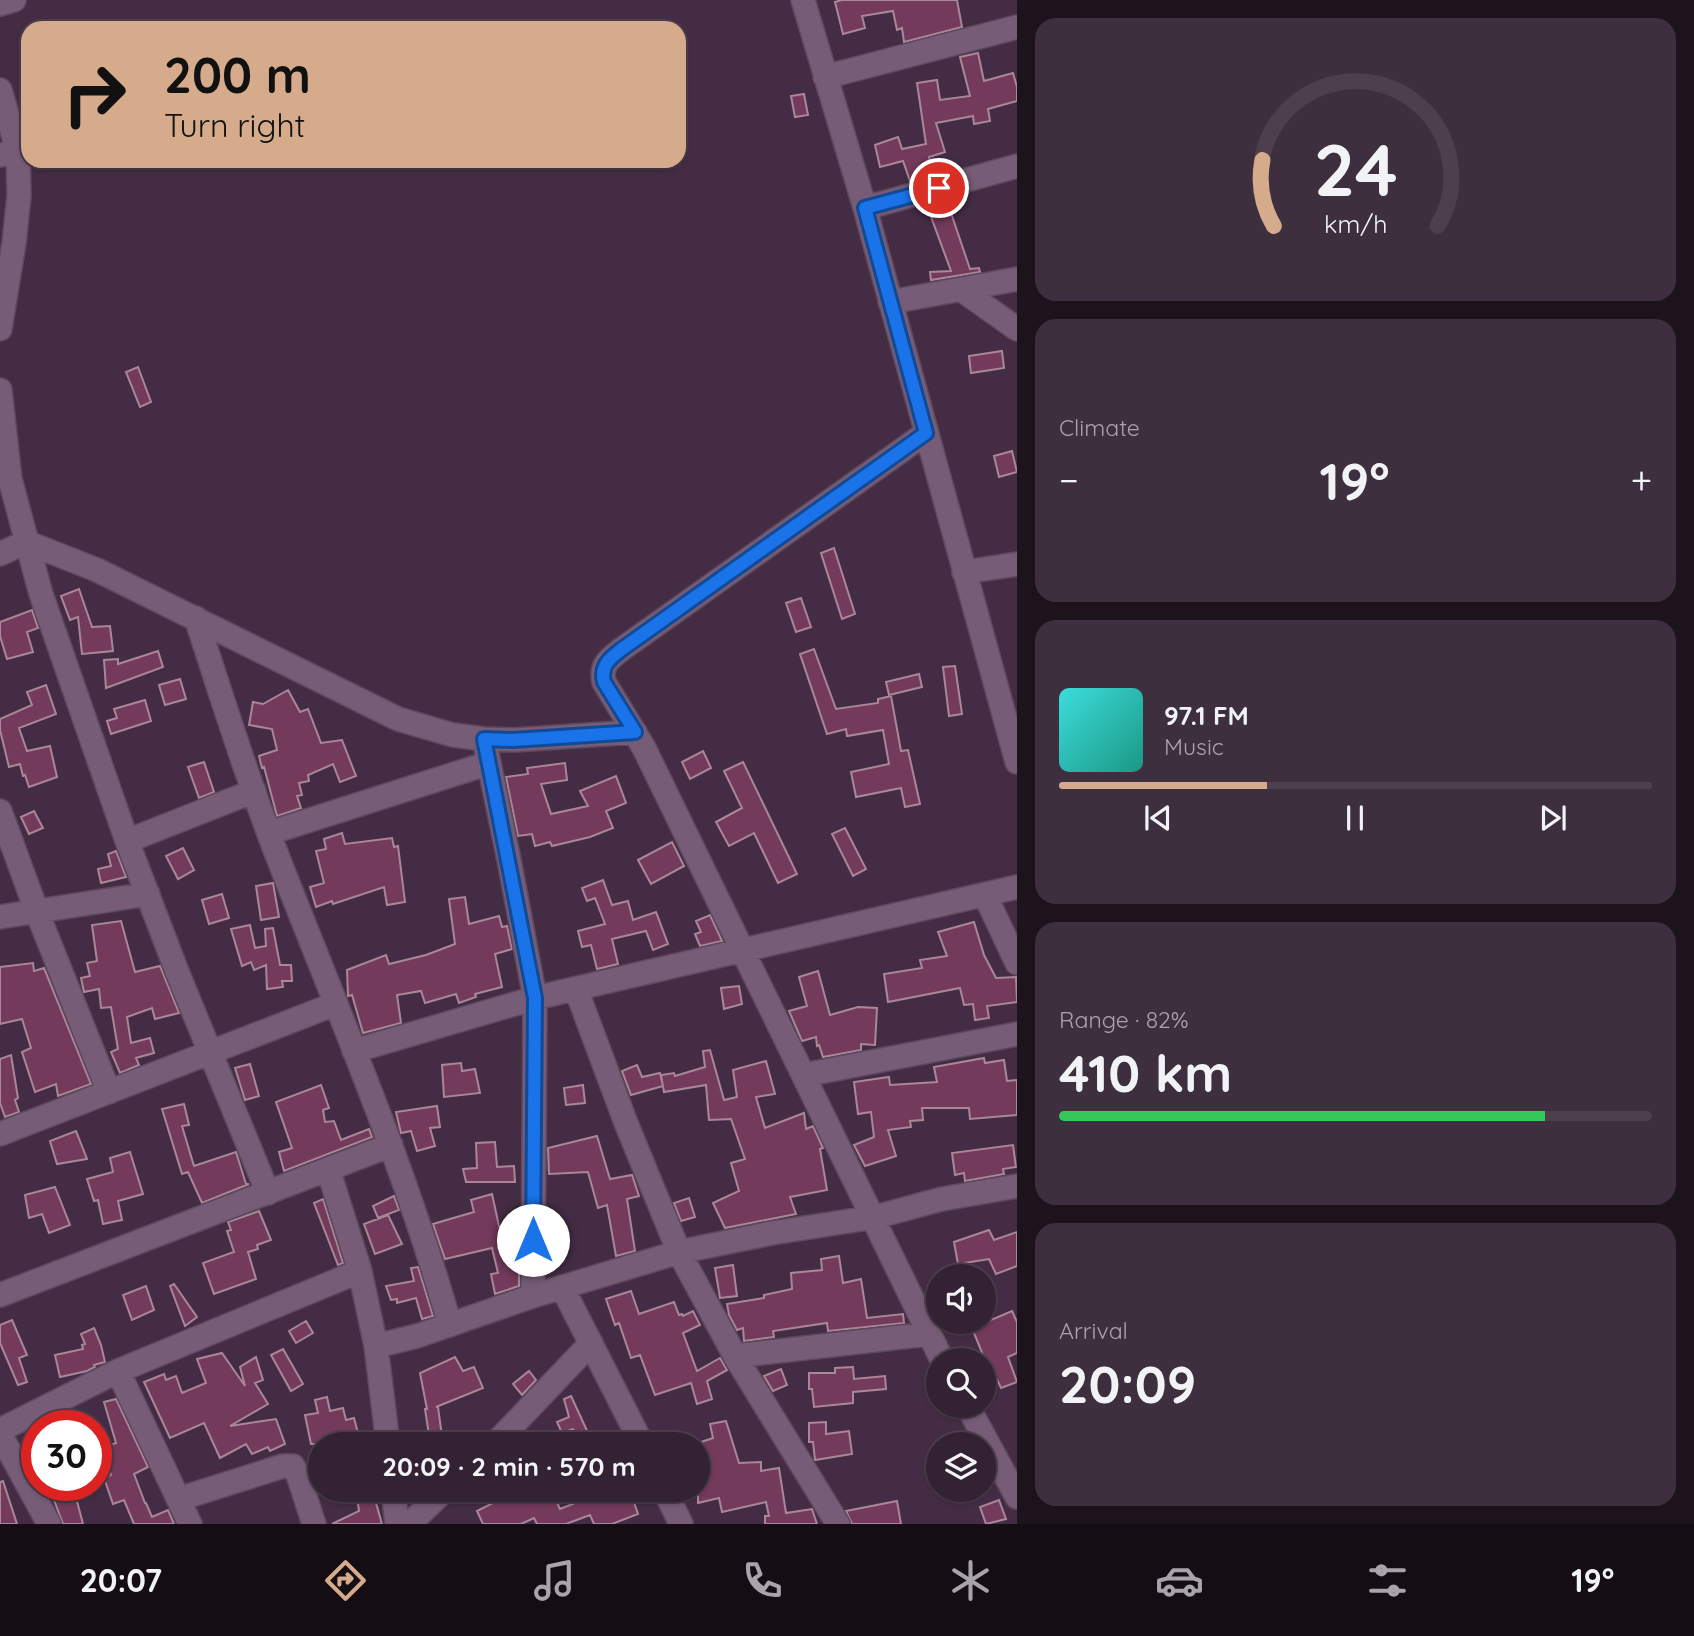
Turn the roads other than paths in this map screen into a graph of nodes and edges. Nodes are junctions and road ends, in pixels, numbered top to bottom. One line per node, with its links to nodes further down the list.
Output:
1 (14, 0): 3 (street)
2 (803, 0): 5 (street)
3 (0, 4)
4 (1017, 27): 5 (street)
5 (825, 76): 9 (street)
6 (0, 90): 7 (street)
7 (9, 153): 13 (street)
8 (1017, 166): 9 (street)
9 (865, 208): 12 (street)
10 (1017, 279): 11 (street)
11 (962, 290): 12 (street); 14 (street)
12 (890, 302): 17 (street)
13 (0, 322): 15 (street)
14 (1017, 328)
15 (0, 329)
16 (0, 390): 18 (street)
17 (926, 433): 21 (street); 23 (street)
18 (26, 542): 19 (street); 22 (street); 30 (street)
19 (0, 554)
20 (1017, 564): 21 (street)
21 (964, 572): 25 (street)
22 (196, 618): 24 (street); 27 (street)
23 (635, 732): 24 (street); 36 (street)
24 (484, 739): 26 (street)
25 (1017, 762)
26 (489, 763): 29 (street); 39 (street)
27 (254, 791): 29 (street); 30 (street)
28 (0, 811): 34 (street)
29 (269, 833): 40 (street)
30 (127, 841): 32 (street)
31 (1017, 887): 33 (street)
32 (148, 894): 34 (street); 42 (street)
33 (985, 895): 36 (street); 37 (street)
34 (37, 912): 35 (street); 45 (street)
35 (0, 917)
36 (744, 950): 38 (street); 44 (street)
37 (1017, 963)
38 (576, 989): 39 (street); 52 (street)
39 (535, 998): 43 (street); 56 (street)
40 (335, 1004): 42 (street); 43 (street)
41 (1017, 1034): 44 (street)
42 (211, 1051): 45 (street); 50 (street)
43 (354, 1051): 47 (street)
44 (804, 1075): 51 (street)
45 (109, 1092): 46 (street)
46 (0, 1134)
47 (391, 1145): 48 (street); 57 (street)
48 (328, 1169): 50 (street); 53 (street)
49 (1017, 1186): 51 (street)
50 (268, 1193): 55 (street)
51 (875, 1217): 52 (street); 58 (street)
52 (679, 1252): 54 (street); 63 (street)
53 (360, 1271): 61 (street); 64 (street)
54 (562, 1287): 56 (street); 60 (street)
55 (0, 1295)
56 (533, 1296): 57 (street)
57 (450, 1325): 61 (street)
58 (926, 1330)
59 (928, 1334): 62 (street); 63 (street)
60 (591, 1343): 68 (street); 69 (street)
61 (376, 1346): 67 (street)
62 (936, 1348)
63 (735, 1356): 81 (street)
64 (118, 1371): 66 (street); 71 (street)
65 (975, 1418): 70 (street)
66 (0, 1432): 76 (street)
67 (387, 1432)
68 (506, 1432)
69 (636, 1432)
70 (1013, 1483)
71 (179, 1499): 77 (street); 78 (street)
72 (394, 1502): 79 (street)
73 (432, 1502): 80 (street)
74 (668, 1502): 75 (street)
75 (673, 1521)
76 (49, 1524)
77 (190, 1524)
78 (314, 1524)
79 (397, 1524)
80 (409, 1524)
81 (838, 1524)

